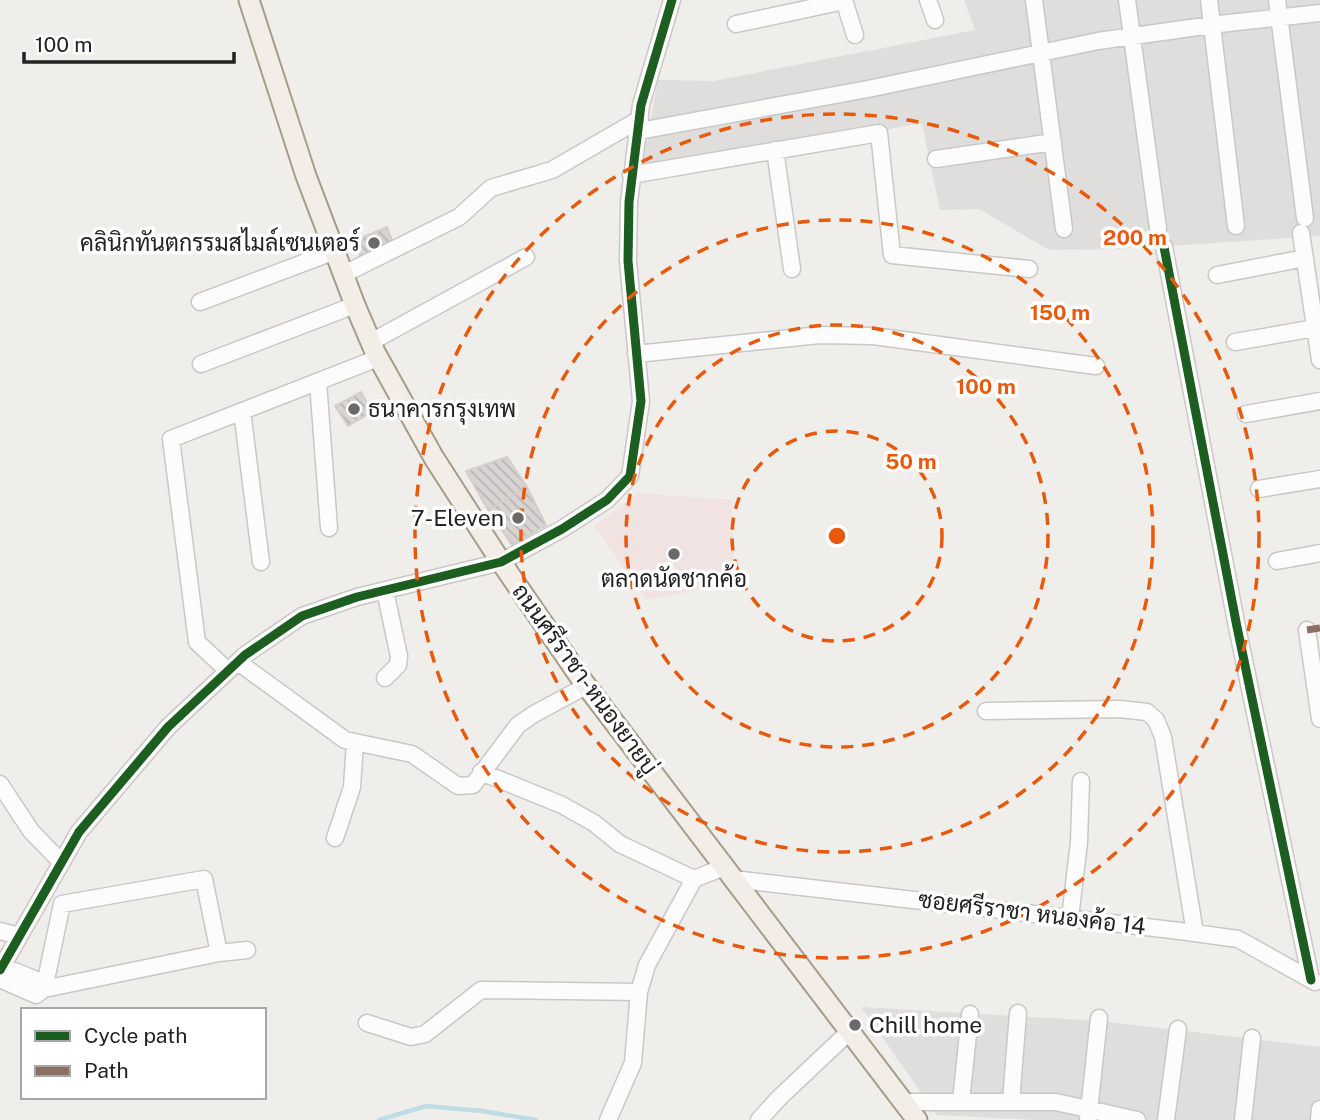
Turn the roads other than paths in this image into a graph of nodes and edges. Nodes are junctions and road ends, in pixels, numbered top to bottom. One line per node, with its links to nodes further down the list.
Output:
1 (249, 0): 26 (main road, ถนนศรีราชา-หนองยายบู่)
2 (673, 0): 17 (street)
3 (844, 0): 12 (street); 14 (street)
4 (928, 0): 11 (street)
5 (1034, 0): 16 (street)
6 (1127, 0): 15 (street)
7 (1209, 0): 13 (street)
8 (1277, 0): 10 (street)
9 (1320, 13): 10 (street)
10 (1280, 17): 13 (street); 28 (street)
11 (935, 20)
12 (736, 24)
13 (1212, 25): 15 (street); 22 (street)
14 (855, 35)
15 (1131, 36): 16 (street); 23 (street)
16 (1041, 53): 17 (street); 18 (street)
17 (640, 125): 21 (street); 31 (street)
18 (1053, 142): 20 (street); 24 (street)
19 (775, 150): 21 (street); 29 (street); 30 (street)
20 (936, 159)
21 (631, 175): 38 (street)
22 (1236, 226)
23 (1158, 228)
24 (1064, 229)
25 (1164, 247): 75 (street)
26 (335, 251): 31 (main road, ถนนศรีราชา-หนองยายบู่); 33 (street)
27 (526, 257): 37 (street)
28 (1306, 258): 32 (street); 35 (street)
29 (792, 269)
30 (1029, 269)
31 (344, 274): 34 (main road, ถนนศรีราชา-หนองยายบู่)
32 (1217, 275)
33 (200, 302)
34 (355, 305): 37 (main road, ถนนศรีราชา-หนองยายบู่); 40 (street)
35 (1315, 328): 36 (street); 39 (street)
36 (1235, 342)
37 (375, 350): 42 (street); 52 (main road, ถนนศรีราชา-หนองยายบู่)
38 (635, 354): 41 (street); 52 (street)
39 (1320, 360)
40 (201, 364)
41 (1096, 366)
42 (318, 382): 44 (street); 48 (street)
43 (1320, 401): 45 (street)
44 (242, 411): 51 (street); 55 (street)
45 (1246, 414)
46 (1320, 479): 47 (street)
47 (1259, 489)
48 (330, 528)
49 (1320, 552): 50 (street)
50 (1277, 561)
51 (261, 562)
52 (501, 562): 53 (street); 57 (main road, ถนนศรีราชา-หนองยายบู่)
53 (385, 591): 55 (street); 56 (street)
54 (1307, 630): 59 (street)
55 (233, 666): 60 (street); 65 (street)
56 (385, 678)
57 (586, 686): 61 (street); 66 (main road, ถนนศรีราชา-หนองยายบู่)
58 (986, 710): 70 (street)
59 (1319, 710)
60 (355, 742): 61 (street); 64 (street)
61 (481, 772): 67 (street)
62 (1081, 781): 68 (street)
63 (0, 784): 65 (street)
64 (335, 838)
65 (61, 862): 71 (street)
66 (729, 873): 67 (street); 68 (street, ซอยศรีราชา หนองค้อ 14); 83 (main road, ถนนศรีราชา-หนองยายบู่)
67 (694, 880): 77 (street)
68 (1070, 918): 70 (street, ซอยศรีราชา หนองค้อ 14)
69 (0, 932): 71 (street)
70 (1195, 933): 75 (street, ซอยศรีราชา หนองค้อ 14)
71 (19, 936): 74 (street)
72 (247, 950): 73 (street)
73 (219, 953): 76 (street); 76 (street)
74 (2, 964): 76 (street)
75 (1316, 982)
76 (44, 989)
77 (639, 992): 81 (street); 90 (street)
78 (1018, 1013): 86 (street)
79 (970, 1014): 85 (street)
80 (1099, 1018): 89 (street)
81 (367, 1023)
82 (1178, 1029): 93 (street)
83 (850, 1030): 88 (main road, ถนนศรีราชา-หนองยายบู่); 91 (street)
84 (1252, 1038): 94 (street)
85 (961, 1102): 86 (street); 88 (street)
86 (1012, 1102): 89 (street)
87 (1320, 1109): 95 (street)
88 (907, 1113)
89 (1089, 1115): 92 (street)
90 (608, 1120)
91 (759, 1120)
92 (1137, 1120)
93 (1166, 1120)
94 (1242, 1120)
95 (1319, 1120)

